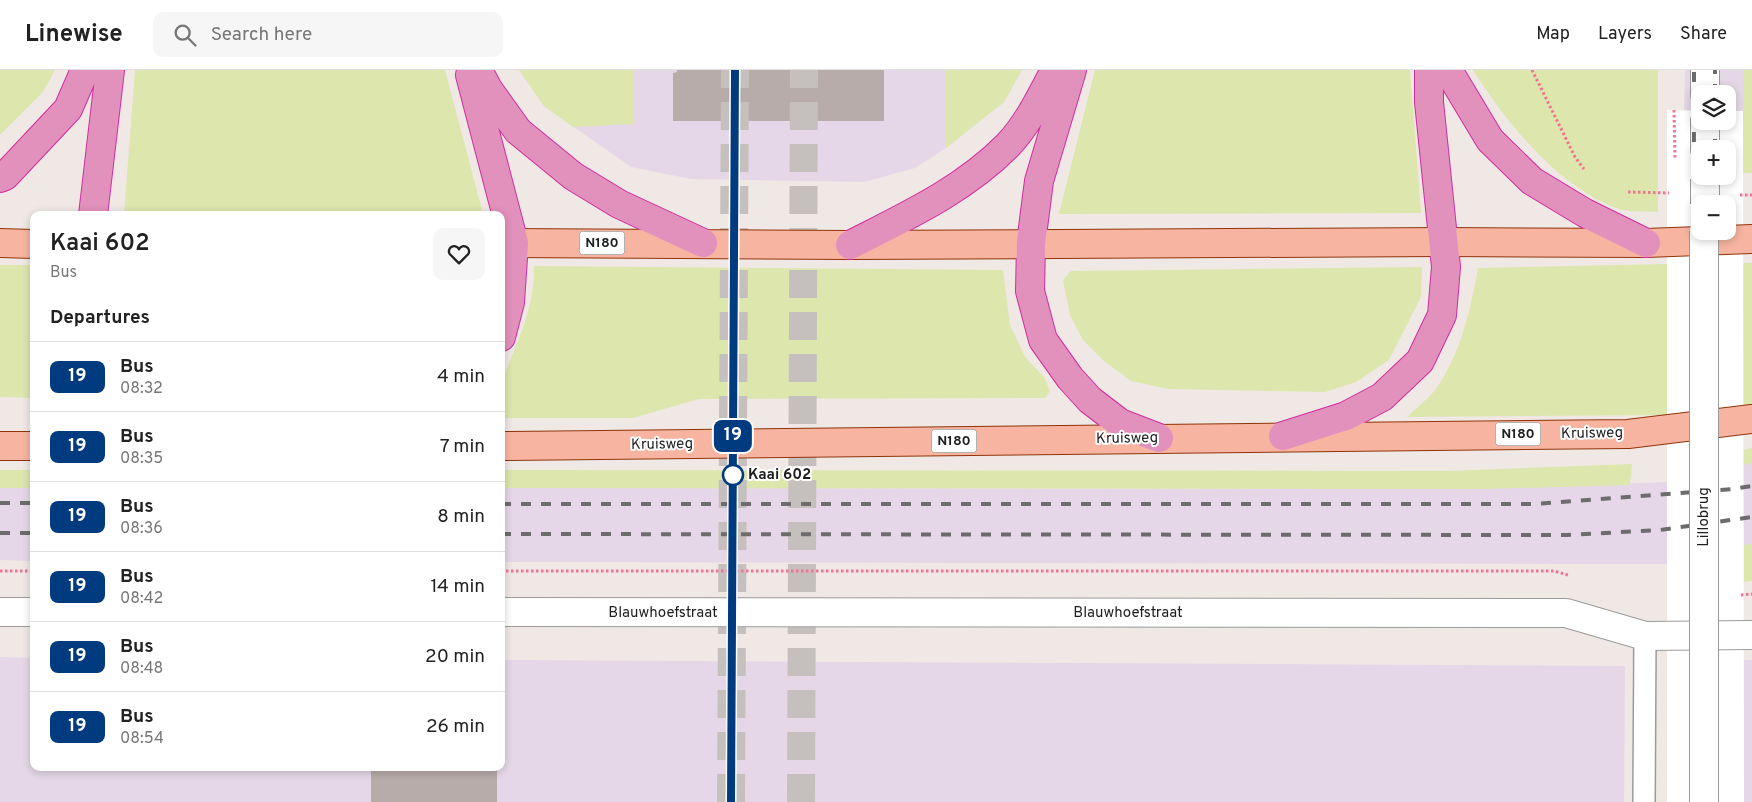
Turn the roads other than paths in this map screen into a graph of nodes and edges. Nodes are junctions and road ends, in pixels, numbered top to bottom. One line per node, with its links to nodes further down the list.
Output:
1 (85, 70): 11 (highway)
2 (110, 70): 12 (highway)
3 (469, 70): 13 (highway)
4 (478, 70): 19 (highway)
5 (1056, 70): 24 (highway)
6 (1072, 70): 20 (highway)
7 (1429, 70): 17 (highway)
8 (1448, 70): 21 (highway)
9 (1705, 70): 10 (street)
10 (1705, 85)
11 (0, 178)
12 (93, 211)
13 (501, 211)
14 (505, 231): 23 (highway)
15 (1752, 239): 21 (main road, N180)
16 (1704, 240): 38 (street, Lillobrug, bridge)
17 (1443, 242): 20 (main road, N180); 21 (main road, N180); 27 (highway)
18 (0, 243): 22 (main road)
19 (703, 243): 23 (main road, N180); 24 (main road, N180)
20 (1031, 243): 24 (main road, N180); 28 (highway)
21 (1646, 243)
22 (30, 244)
23 (508, 244): 25 (highway)
24 (850, 246)
25 (505, 321)
26 (1752, 419): 27 (main road, Kruisweg / N180)
27 (1283, 436): 28 (main road, Kruisweg / N180)
28 (1159, 438): 31 (main road, Kruisweg / N180)
29 (0, 446): 30 (main road)
30 (30, 446)
31 (505, 446)
32 (0, 612): 33 (street)
33 (30, 612)
34 (505, 612): 36 (street, Blauwhoefstraat)
35 (1752, 635): 36 (street, Blauwhoefstraat)
36 (1645, 636): 37 (lane)
37 (1644, 802)
38 (1704, 802)

